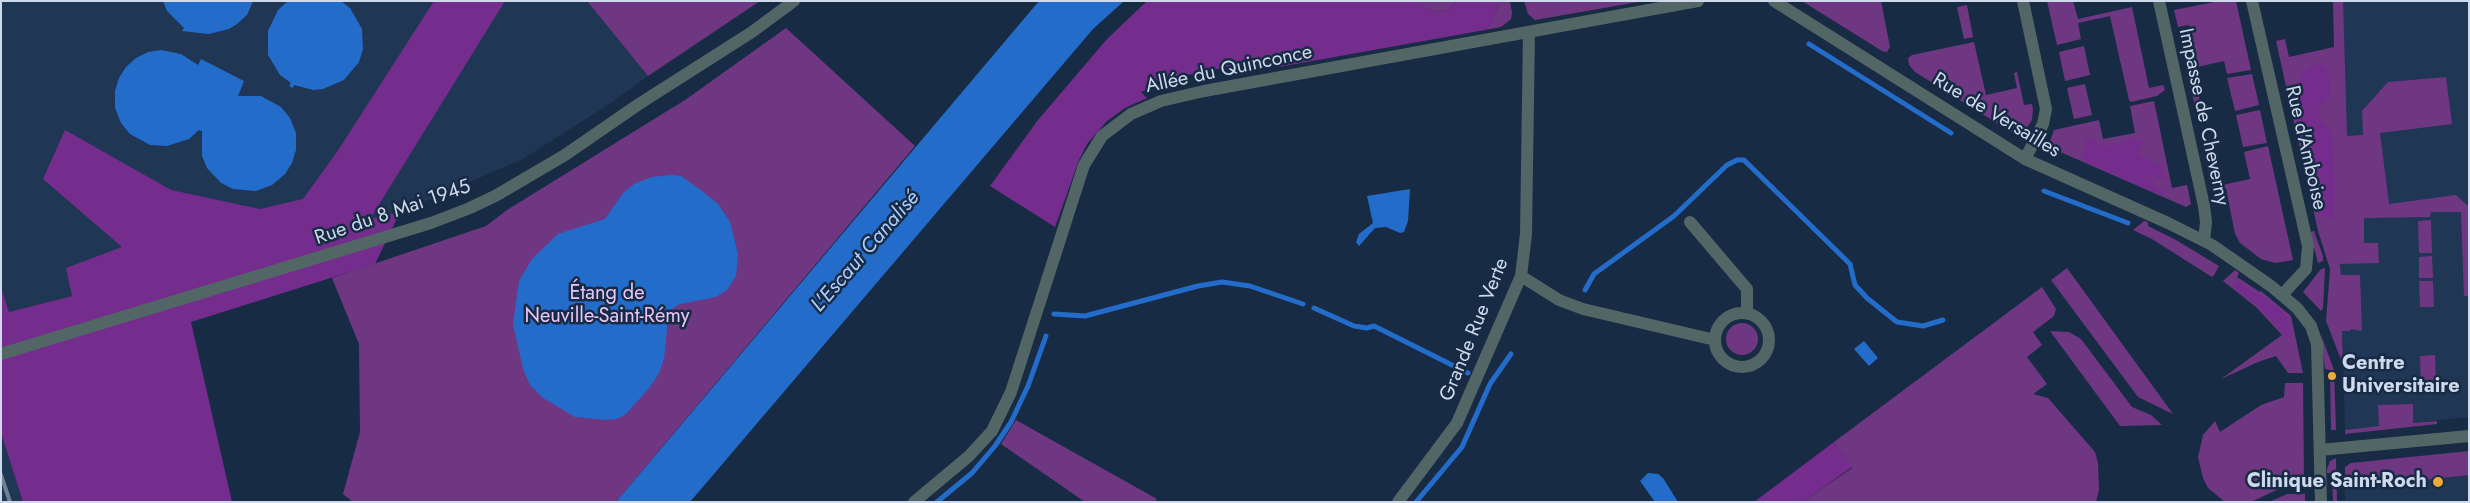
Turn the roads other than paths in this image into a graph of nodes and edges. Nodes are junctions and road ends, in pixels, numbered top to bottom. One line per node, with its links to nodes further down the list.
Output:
1 (1698, 1): 7 (street, Allée du Quinconce)
2 (1774, 1): 8 (street, Rue de Versailles)
3 (2023, 1): 8 (street)
4 (2159, 1): 10 (street, Impasse de Cheverny)
5 (2252, 1): 12 (street, Rue d'Amboise)
6 (789, 5): 15 (street, Rue du 8 Mai 1945)
7 (1529, 32): 11 (street, Grande Rue Verte); 18 (street, Allée du Quinconce)
8 (2025, 159): 10 (street, Rue de Versailles)
9 (1690, 222): 13 (street)
10 (2204, 241): 12 (street, Rue de Versailles)
11 (1521, 276): 14 (street); 19 (street, Grande Rue Verte)
12 (2282, 295): 17 (street, Rue de Versailles)
13 (1746, 313): 14 (street); 14 (street)
14 (1715, 340)
15 (1, 354)
16 (2469, 436): 17 (street)
17 (2320, 450): 20 (street, Rue de Versailles)
18 (914, 502)
19 (1398, 502)
20 (2321, 502)

